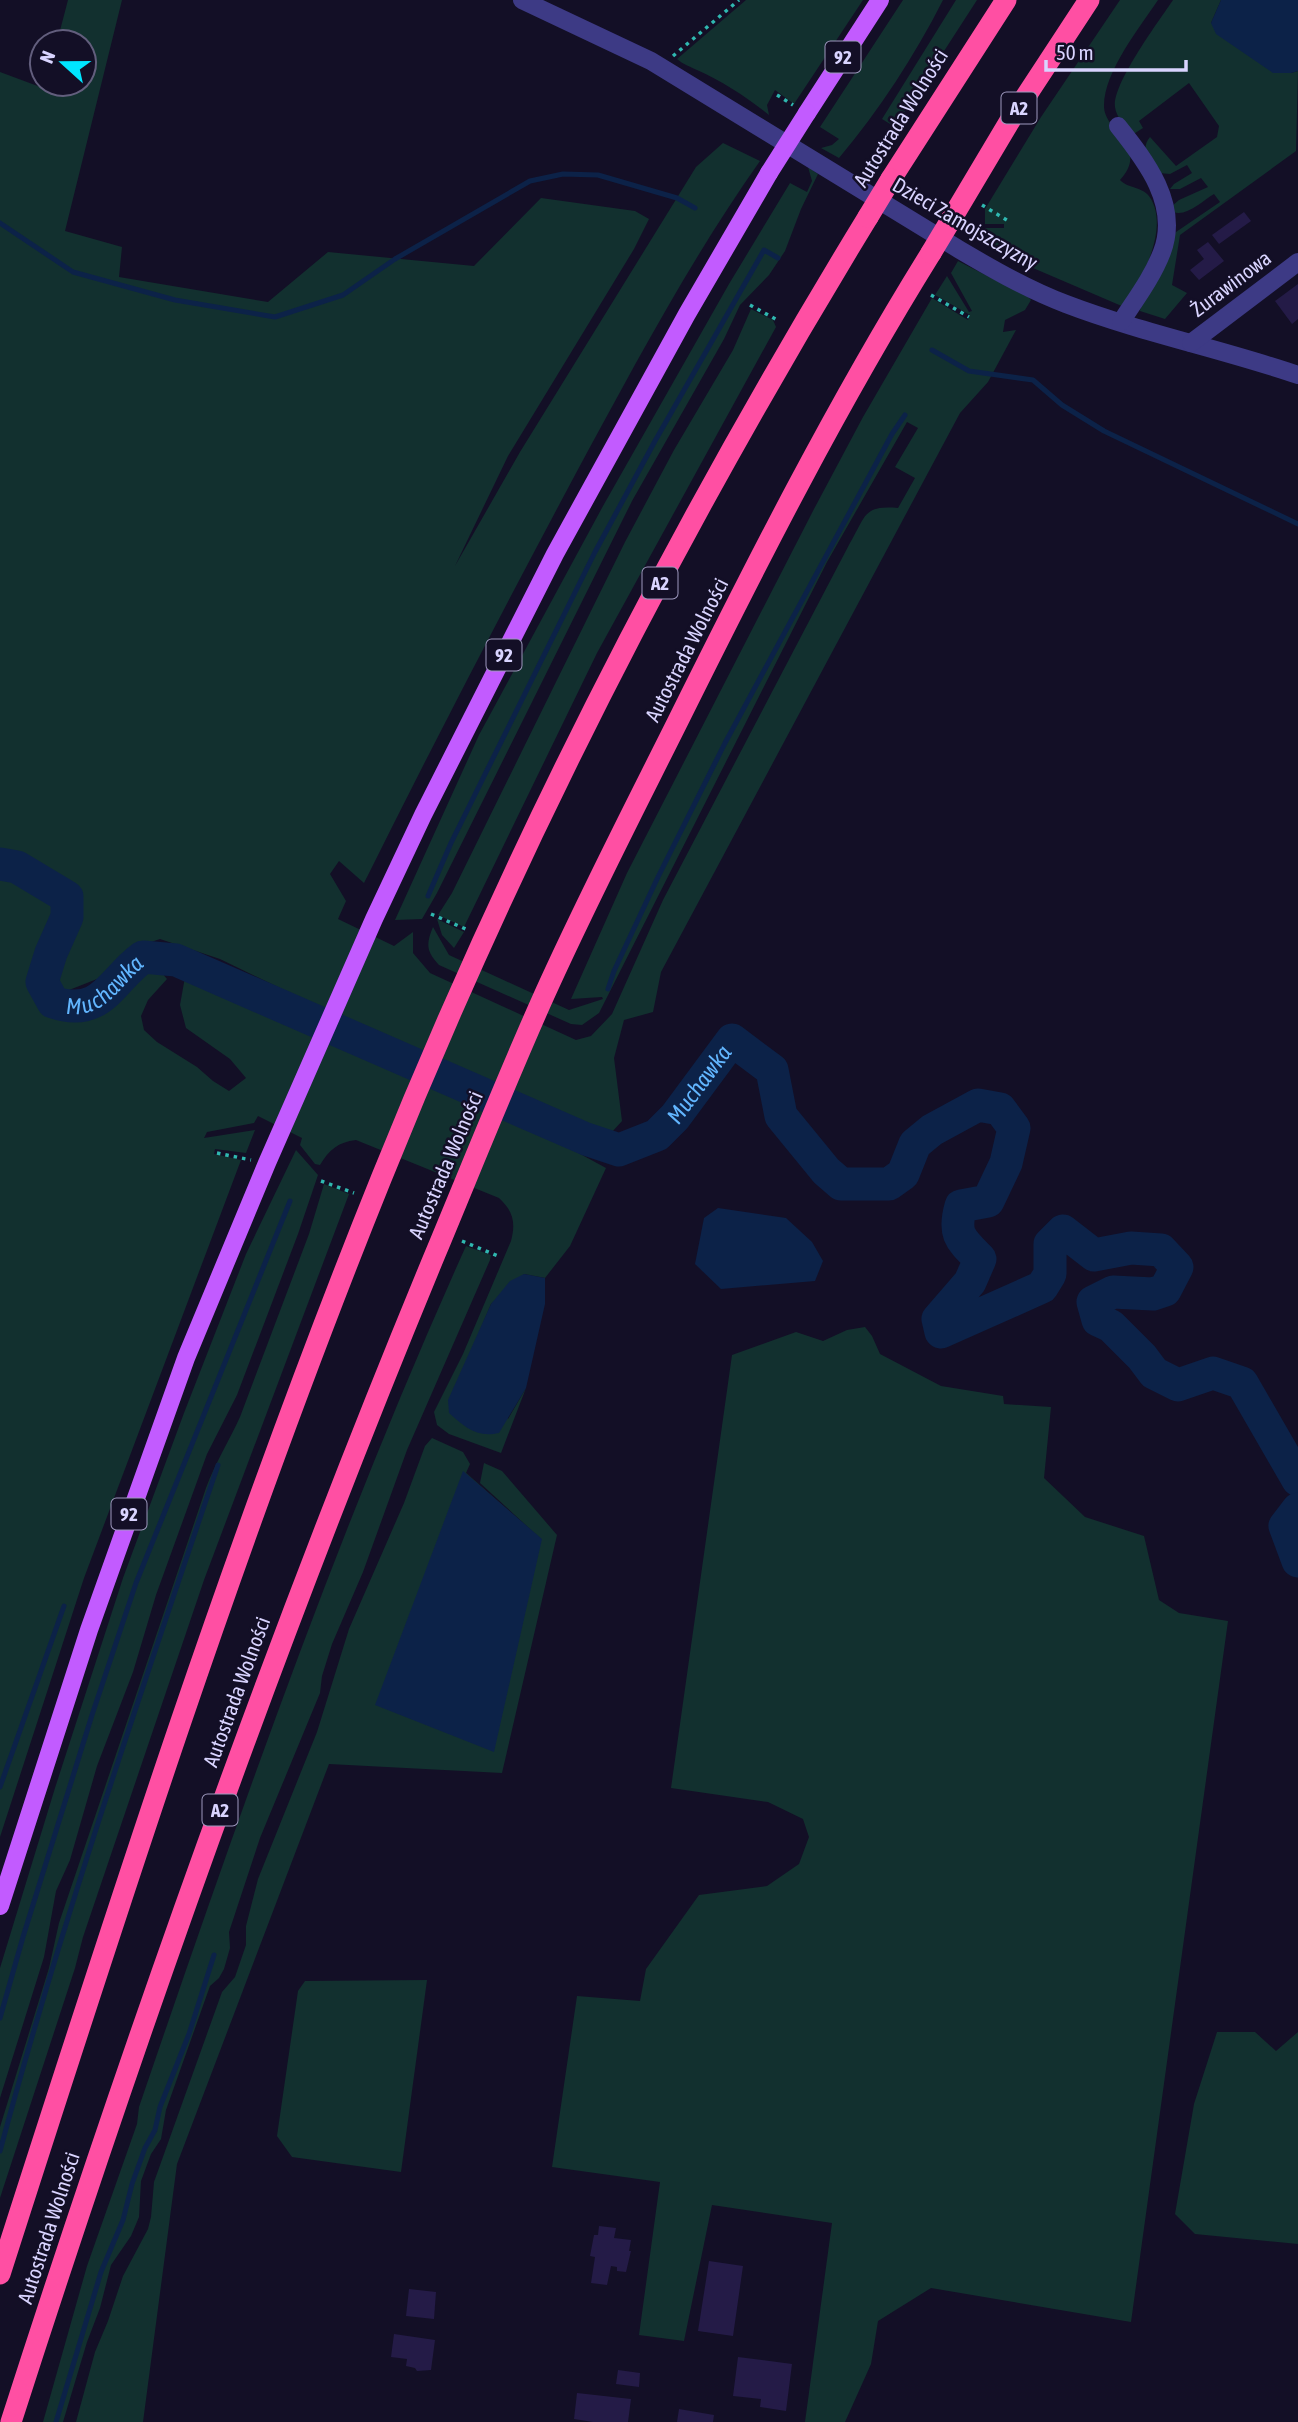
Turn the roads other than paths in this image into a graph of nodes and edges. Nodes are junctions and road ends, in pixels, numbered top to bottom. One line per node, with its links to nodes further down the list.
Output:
1 (522, 0): 7 (street, Dzieci Zamojszczyzny)
2 (880, 0): 10 (main road, 92, bridge)
3 (1006, 0): 11 (highway, Autostrada Wolności / A2, bridge)
4 (1089, 0): 12 (highway, Autostrada Wolności / A2, bridge)
5 (1118, 126): 7 (street)
6 (1298, 262): 8 (street, Żurawinowa)
7 (1121, 322): 8 (street, Dzieci Zamojszczyzny)
8 (1191, 343): 9 (street, Dzieci Zamojszczyzny)
9 (1298, 375)
10 (0, 1906)
11 (0, 2274)
12 (11, 2422)

